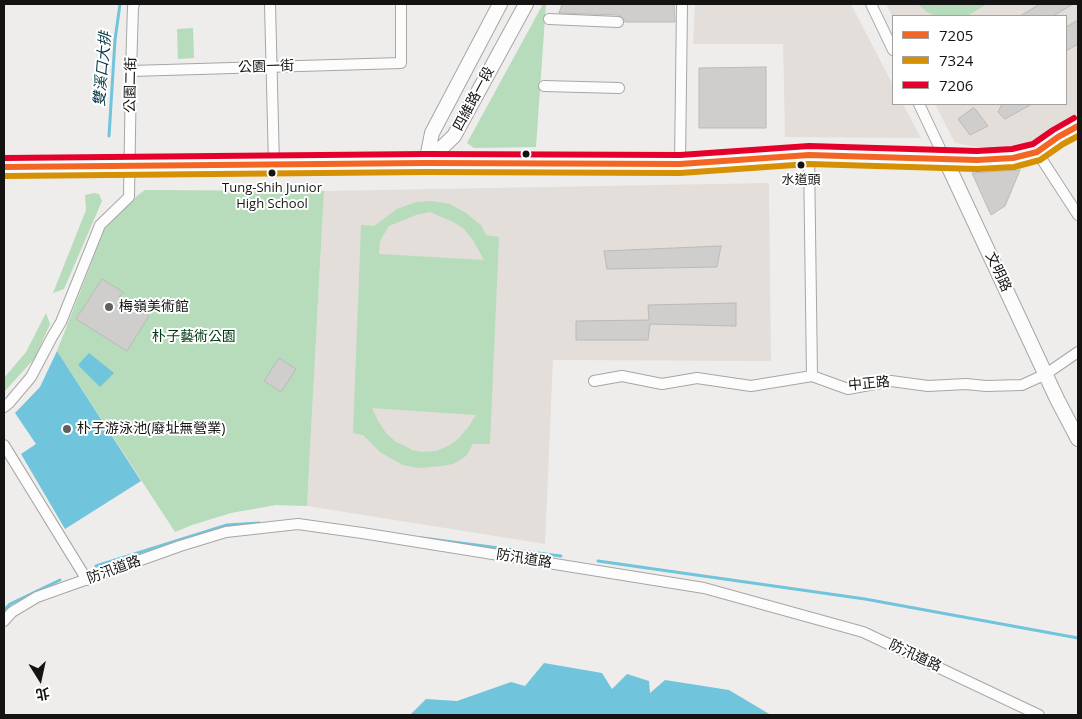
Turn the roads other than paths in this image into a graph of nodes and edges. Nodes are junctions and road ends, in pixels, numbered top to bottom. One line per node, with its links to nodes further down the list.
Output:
1 (134, 4): 12 (street, 公園二街)
2 (270, 4): 11 (street)
3 (401, 4): 11 (street, 公園一街)
4 (500, 4): 20 (main road, 四維路一段)
5 (526, 4): 20 (main road, 四維路一段)
6 (682, 4): 21 (street)
7 (871, 4): 10 (street)
8 (549, 19): 9 (street)
9 (618, 22)
10 (892, 48)
11 (271, 67): 12 (street, 公園一街); 22 (street)
12 (131, 71): 23 (street, 公園二街)
13 (544, 86): 14 (street)
14 (619, 88)
15 (919, 105): 19 (street, 文明路)
16 (1078, 126): 17 (main road)
17 (1037, 152): 19 (main road); 25 (street)
18 (809, 155): 19 (main road); 21 (main road); 28 (street)
19 (946, 159): 27 (main road, 文明路)
20 (426, 163): 21 (main road); 22 (main road)
21 (680, 164)
22 (274, 165): 23 (main road)
23 (129, 166): 24 (main road); 30 (street, 公園二街)
24 (4, 167)
25 (1078, 215)
26 (1078, 352): 27 (street, 中正路)
27 (1046, 374): 28 (street, 中正路); 31 (main road, 文明路)
28 (812, 376): 29 (street, 中正路)
29 (594, 381)
30 (4, 407)
31 (1078, 439)
32 (4, 445): 33 (street)
33 (87, 580): 34 (street, 防汛道路); 35 (street, 防汛道路)
34 (4, 621)
35 (1039, 715)

